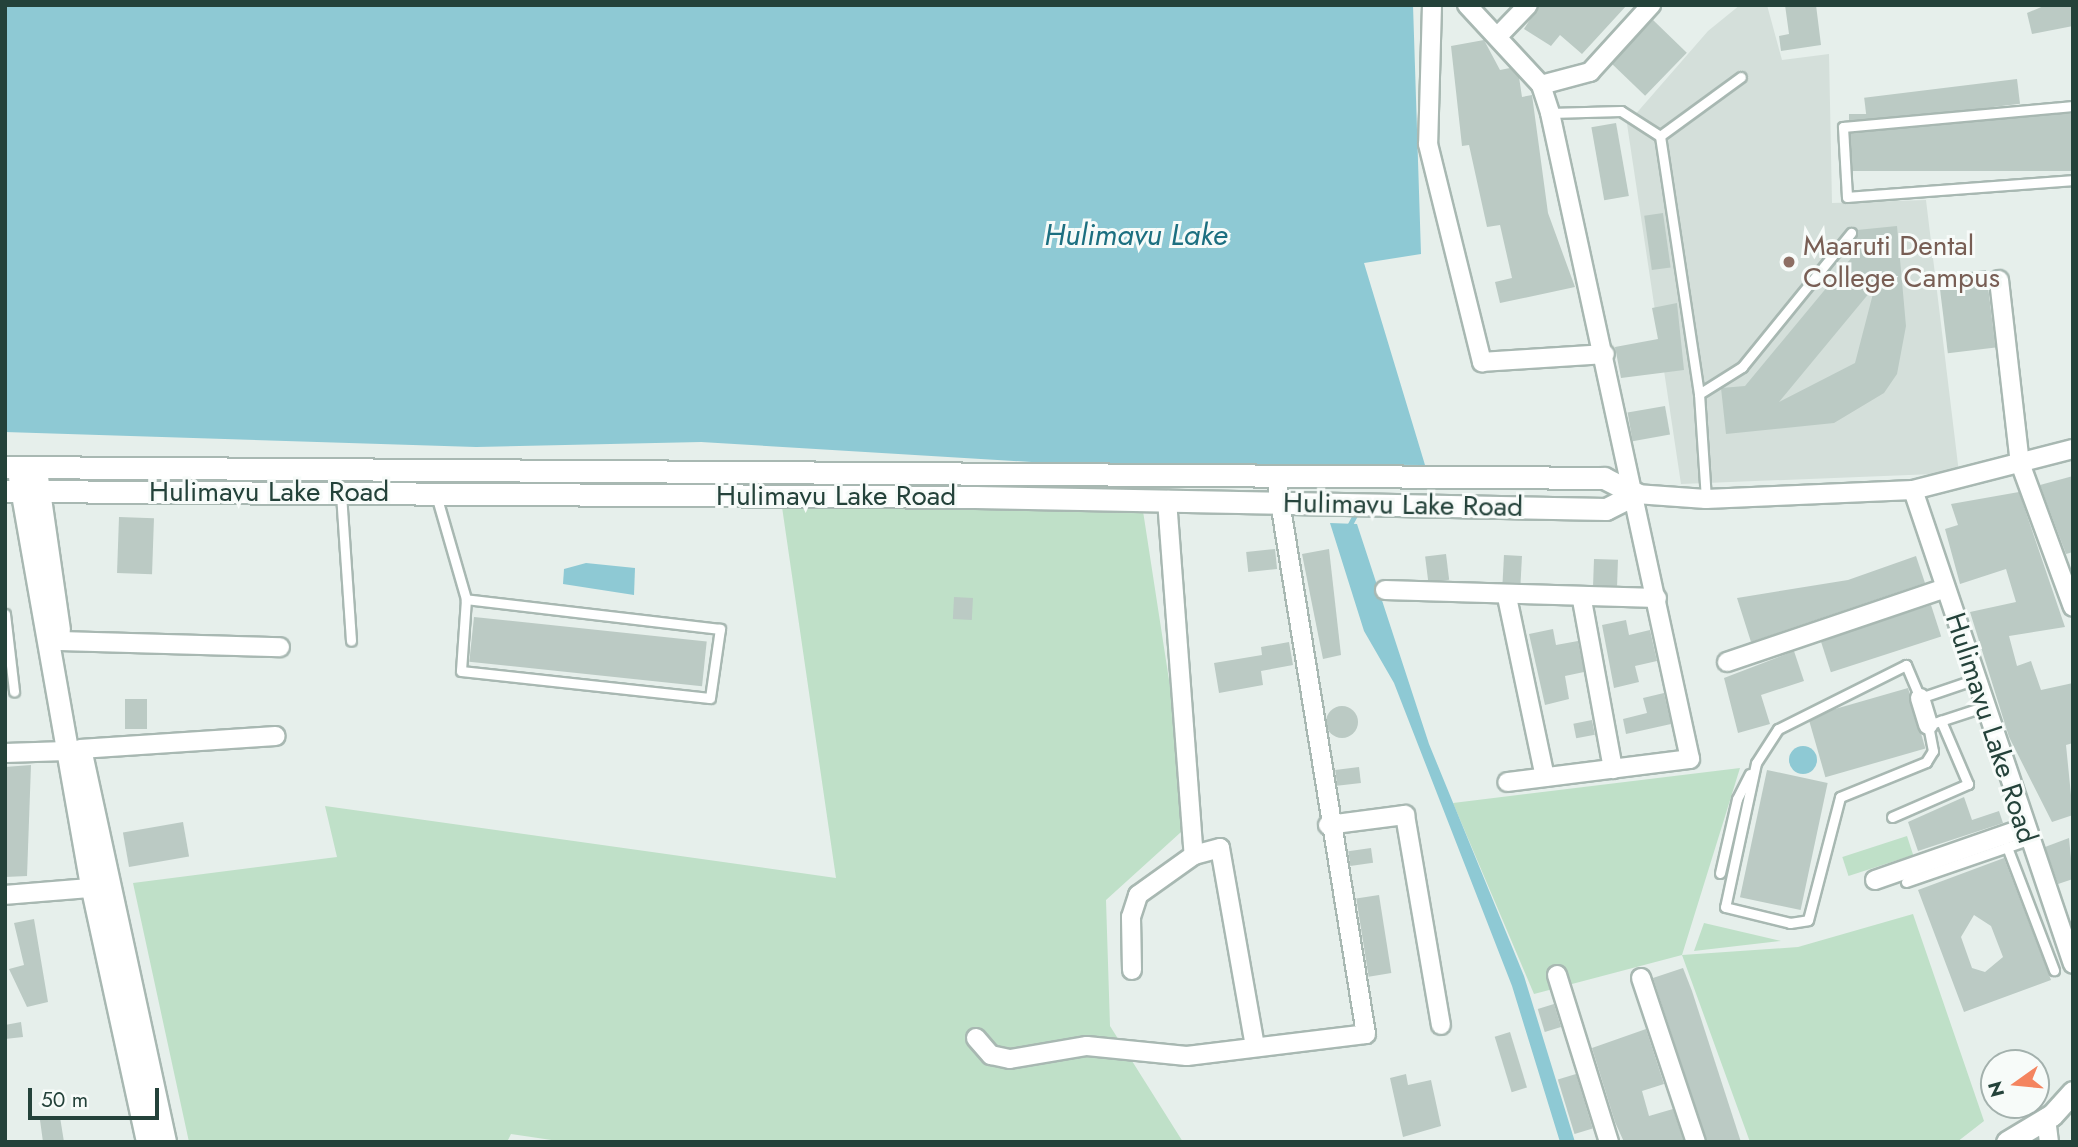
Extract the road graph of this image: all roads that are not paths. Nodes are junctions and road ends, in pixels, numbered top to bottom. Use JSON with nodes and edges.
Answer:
{"nodes":[{"id":1,"x":1432,"y":5,"type":"edge"},
{"id":2,"x":1467,"y":5,"type":"edge"},
{"id":3,"x":1528,"y":5,"type":"edge"},
{"id":4,"x":1651,"y":5,"type":"edge"},
{"id":5,"x":1500,"y":34,"type":"junction"},
{"id":6,"x":1741,"y":77,"type":"dead end"},
{"id":7,"x":1541,"y":85,"type":"junction"},
{"id":8,"x":2073,"y":106,"type":"edge"},
{"id":9,"x":1550,"y":113,"type":"junction"},
{"id":10,"x":1660,"y":136,"type":"junction"},
{"id":11,"x":2073,"y":180,"type":"edge"},
{"id":12,"x":1851,"y":233,"type":"dead end"},
{"id":13,"x":1999,"y":280,"type":"dead end"},
{"id":14,"x":1605,"y":354,"type":"junction"},
{"id":15,"x":1699,"y":394,"type":"junction"},
{"id":16,"x":2073,"y":449,"type":"edge"},
{"id":17,"x":2020,"y":463,"type":"junction"},
{"id":18,"x":20,"y":468,"type":"edge"},
{"id":19,"x":1276,"y":477,"type":"junction"},
{"id":20,"x":1913,"y":490,"type":"junction"},
{"id":21,"x":21,"y":491,"type":"edge"},
{"id":22,"x":341,"y":492,"type":"junction"},
{"id":23,"x":435,"y":493,"type":"junction"},
{"id":24,"x":1636,"y":494,"type":"junction"},
{"id":25,"x":1706,"y":499,"type":"junction"},
{"id":26,"x":1167,"y":500,"type":"junction"},
{"id":27,"x":1275,"y":502,"type":"junction"},
{"id":28,"x":1945,"y":588,"type":"junction"},
{"id":29,"x":1385,"y":590,"type":"dead end"},
{"id":30,"x":1507,"y":597,"type":"junction"},
{"id":31,"x":1657,"y":598,"type":"junction"},
{"id":32,"x":466,"y":599,"type":"junction"},
{"id":33,"x":1582,"y":600,"type":"junction"},
{"id":34,"x":2073,"y":607,"type":"edge"},
{"id":35,"x":5,"y":614,"type":"edge"},
{"id":36,"x":60,"y":640,"type":"junction"},
{"id":37,"x":351,"y":641,"type":"dead end"},
{"id":38,"x":280,"y":647,"type":"dead end"},
{"id":39,"x":1727,"y":662,"type":"dead end"},
{"id":40,"x":1973,"y":680,"type":"junction"},
{"id":41,"x":14,"y":691,"type":"dead end"},
{"id":42,"x":1920,"y":698,"type":"junction"},
{"id":43,"x":1983,"y":708,"type":"junction"},
{"id":44,"x":1935,"y":723,"type":"junction"},
{"id":45,"x":276,"y":736,"type":"dead end"},
{"id":46,"x":73,"y":750,"type":"junction"},
{"id":47,"x":5,"y":753,"type":"edge"},
{"id":48,"x":1756,"y":763,"type":"junction"},
{"id":49,"x":1613,"y":769,"type":"junction"},
{"id":50,"x":1545,"y":777,"type":"junction"},
{"id":51,"x":1507,"y":782,"type":"dead end"},
{"id":52,"x":1892,"y":817,"type":"dead end"},
{"id":53,"x":1328,"y":825,"type":"junction"},
{"id":54,"x":2026,"y":834,"type":"junction"},
{"id":55,"x":2007,"y":847,"type":"junction"},
{"id":56,"x":1194,"y":855,"type":"junction"},
{"id":57,"x":1720,"y":873,"type":"dead end"},
{"id":58,"x":1875,"y":880,"type":"dead end"},
{"id":59,"x":1906,"y":882,"type":"dead end"},
{"id":60,"x":101,"y":888,"type":"junction"},
{"id":61,"x":5,"y":895,"type":"edge"},
{"id":62,"x":2073,"y":964,"type":"edge"},
{"id":63,"x":1132,"y":970,"type":"dead end"},
{"id":64,"x":2054,"y":970,"type":"dead end"},
{"id":65,"x":1557,"y":975,"type":"dead end"},
{"id":66,"x":1641,"y":978,"type":"dead end"},
{"id":67,"x":1441,"y":1025,"type":"dead end"},
{"id":68,"x":976,"y":1038,"type":"dead end"},
{"id":69,"x":1255,"y":1048,"type":"junction"},
{"id":70,"x":2073,"y":1092,"type":"edge"},
{"id":71,"x":2050,"y":1114,"type":"edge"},
{"id":72,"x":2044,"y":1119,"type":"edge"},
{"id":73,"x":2046,"y":1119,"type":"edge"},
{"id":74,"x":147,"y":1142,"type":"edge"},
{"id":75,"x":164,"y":1142,"type":"edge"},
{"id":76,"x":1609,"y":1142,"type":"edge"},
{"id":77,"x":1696,"y":1142,"type":"edge"},
{"id":78,"x":2007,"y":1142,"type":"edge"},
{"id":79,"x":2049,"y":1142,"type":"edge"}],
"edges":[{"from":1,"to":14,"type":"street"},
{"from":2,"to":5,"type":"street"},
{"from":3,"to":5,"type":"street"},
{"from":4,"to":7,"type":"street"},
{"from":5,"to":7,"type":"street"},
{"from":6,"to":10,"type":"lane"},
{"from":7,"to":9,"type":"street"},
{"from":8,"to":11,"type":"lane"},
{"from":9,"to":10,"type":"lane"},
{"from":9,"to":14,"type":"street"},
{"from":10,"to":15,"type":"lane"},
{"from":12,"to":15,"type":"lane"},
{"from":13,"to":17,"type":"street"},
{"from":14,"to":24,"type":"street"},
{"from":15,"to":25,"type":"lane"},
{"from":16,"to":17,"type":"street","name":"Hulimavu Lake Road"},
{"from":17,"to":20,"type":"street","name":"Hulimavu Lake Road"},
{"from":17,"to":34,"type":"street"},
{"from":18,"to":19,"type":"main road","name":"Hulimavu Lake Road"},
{"from":18,"to":21,"type":"main road"},
{"from":19,"to":24,"type":"main road","name":"Hulimavu Lake Road"},
{"from":19,"to":27,"type":"street"},
{"from":20,"to":25,"type":"street","name":"Hulimavu Lake Road"},
{"from":20,"to":28,"type":"street","name":"Hulimavu Lake Road"},
{"from":21,"to":22,"type":"main road","name":"Hulimavu Lake Road"},
{"from":21,"to":36,"type":"main road"},
{"from":21,"to":46,"type":"main road"},
{"from":22,"to":23,"type":"main road","name":"Hulimavu Lake Road"},
{"from":22,"to":37,"type":"lane"},
{"from":23,"to":26,"type":"main road","name":"Hulimavu Lake Road"},
{"from":23,"to":32,"type":"lane"},
{"from":24,"to":25,"type":"street","name":"Hulimavu Lake Road"},
{"from":24,"to":27,"type":"main road","name":"Hulimavu Lake Road"},
{"from":24,"to":31,"type":"street"},
{"from":26,"to":27,"type":"main road","name":"Hulimavu Lake Road"},
{"from":26,"to":56,"type":"street"},
{"from":27,"to":53,"type":"street"},
{"from":28,"to":39,"type":"street"},
{"from":28,"to":40,"type":"street","name":"Hulimavu Lake Road"},
{"from":29,"to":30,"type":"street"},
{"from":30,"to":33,"type":"street"},
{"from":30,"to":50,"type":"street"},
{"from":31,"to":33,"type":"street"},
{"from":31,"to":49,"type":"street"},
{"from":32,"to":32,"type":"lane"},
{"from":33,"to":49,"type":"street"},
{"from":35,"to":41,"type":"lane"},
{"from":36,"to":38,"type":"street"},
{"from":36,"to":46,"type":"main road"},
{"from":40,"to":42,"type":"lane"},
{"from":40,"to":43,"type":"street","name":"Hulimavu Lake Road"},
{"from":42,"to":44,"type":"street"},
{"from":42,"to":48,"type":"lane"},
{"from":43,"to":44,"type":"lane"},
{"from":43,"to":54,"type":"street","name":"Hulimavu Lake Road"},
{"from":44,"to":48,"type":"lane"},
{"from":44,"to":52,"type":"lane"},
{"from":45,"to":46,"type":"street"},
{"from":46,"to":47,"type":"street"},
{"from":46,"to":60,"type":"main road"},
{"from":48,"to":57,"type":"lane"},
{"from":49,"to":50,"type":"street"},
{"from":50,"to":51,"type":"street"},
{"from":53,"to":67,"type":"street"},
{"from":53,"to":69,"type":"street"},
{"from":54,"to":55,"type":"lane"},
{"from":54,"to":58,"type":"street"},
{"from":54,"to":62,"type":"street","name":"Hulimavu Lake Road"},
{"from":55,"to":59,"type":"lane"},
{"from":55,"to":64,"type":"lane"},
{"from":56,"to":63,"type":"street"},
{"from":56,"to":69,"type":"street"},
{"from":60,"to":61,"type":"street"},
{"from":60,"to":74,"type":"main road"},
{"from":60,"to":75,"type":"main road"},
{"from":65,"to":76,"type":"street"},
{"from":66,"to":77,"type":"street"},
{"from":68,"to":69,"type":"street"},
{"from":70,"to":71,"type":"main road"},
{"from":72,"to":78,"type":"main road"},
{"from":73,"to":79,"type":"street"}]}
